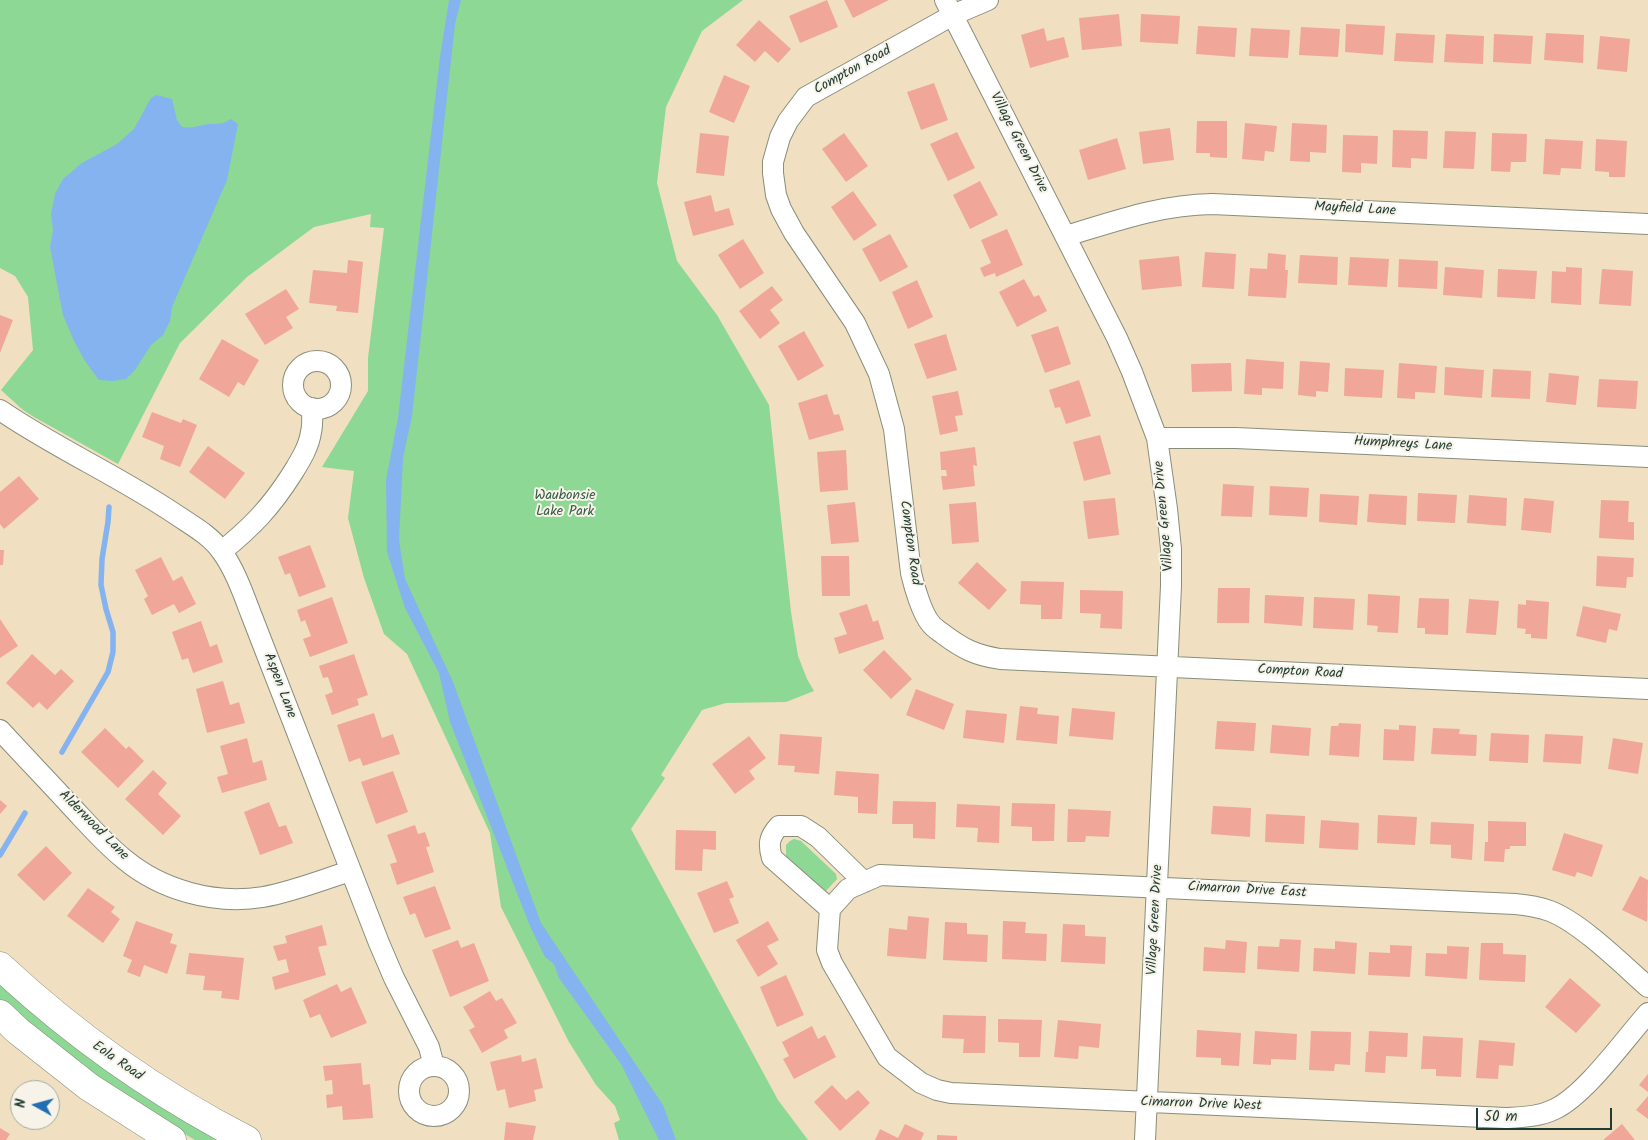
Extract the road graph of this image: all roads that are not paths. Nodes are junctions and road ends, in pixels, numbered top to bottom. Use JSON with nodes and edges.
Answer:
{"nodes":[{"id":1,"x":988,"y":0,"type":"edge"},
{"id":2,"x":949,"y":8,"type":"edge"},
{"id":3,"x":1648,"y":224,"type":"edge"},
{"id":4,"x":1066,"y":236,"type":"junction"},
{"id":5,"x":312,"y":408,"type":"dead end"},
{"id":6,"x":0,"y":410,"type":"edge"},
{"id":7,"x":1157,"y":438,"type":"junction"},
{"id":8,"x":1648,"y":456,"type":"edge"},
{"id":9,"x":222,"y":551,"type":"junction"},
{"id":10,"x":1168,"y":667,"type":"junction"},
{"id":11,"x":1648,"y":689,"type":"edge"},
{"id":12,"x":0,"y":730,"type":"edge"},
{"id":13,"x":350,"y":871,"type":"junction"},
{"id":14,"x":864,"y":882,"type":"junction"},
{"id":15,"x":1157,"y":887,"type":"junction"},
{"id":16,"x":830,"y":909,"type":"junction"},
{"id":17,"x":0,"y":966,"type":"edge"},
{"id":18,"x":1648,"y":987,"type":"edge"},
{"id":19,"x":1648,"y":1013,"type":"edge"},
{"id":20,"x":0,"y":1014,"type":"edge"},
{"id":21,"x":434,"y":1066,"type":"dead end"},
{"id":22,"x":1147,"y":1103,"type":"junction"},
{"id":23,"x":172,"y":1140,"type":"edge"},
{"id":24,"x":247,"y":1140,"type":"edge"},
{"id":25,"x":1145,"y":1140,"type":"edge"}],
"edges":[{"from":1,"to":2,"type":"street","name":"Compton Road"},
{"from":2,"to":4,"type":"street","name":"Village Green Drive"},
{"from":2,"to":10,"type":"street","name":"Compton Road"},
{"from":3,"to":4,"type":"street","name":"Mayfield Lane"},
{"from":4,"to":7,"type":"street","name":"Village Green Drive"},
{"from":5,"to":9,"type":"street"},
{"from":6,"to":9,"type":"street","name":"Aspen Lane"},
{"from":7,"to":8,"type":"street","name":"Humphreys Lane"},
{"from":7,"to":10,"type":"street","name":"Village Green Drive"},
{"from":9,"to":13,"type":"street","name":"Aspen Lane"},
{"from":10,"to":11,"type":"street","name":"Compton Road"},
{"from":10,"to":15,"type":"street","name":"Village Green Drive"},
{"from":12,"to":13,"type":"street","name":"Alderwood Lane"},
{"from":13,"to":21,"type":"street","name":"Aspen Lane"},
{"from":14,"to":15,"type":"street","name":"Cimarron Drive East"},
{"from":14,"to":16,"type":"street","name":"Cimarron Drive East"},
{"from":14,"to":16,"type":"street"},
{"from":15,"to":18,"type":"street","name":"Cimarron Drive East"},
{"from":15,"to":22,"type":"street","name":"Village Green Drive"},
{"from":16,"to":22,"type":"street","name":"Cimarron Drive West"},
{"from":17,"to":24,"type":"main road","name":"Eola Road"},
{"from":19,"to":22,"type":"street","name":"Cimarron Drive West"},
{"from":20,"to":23,"type":"main road"},
{"from":22,"to":25,"type":"street","name":"Village Green Drive"}]}
